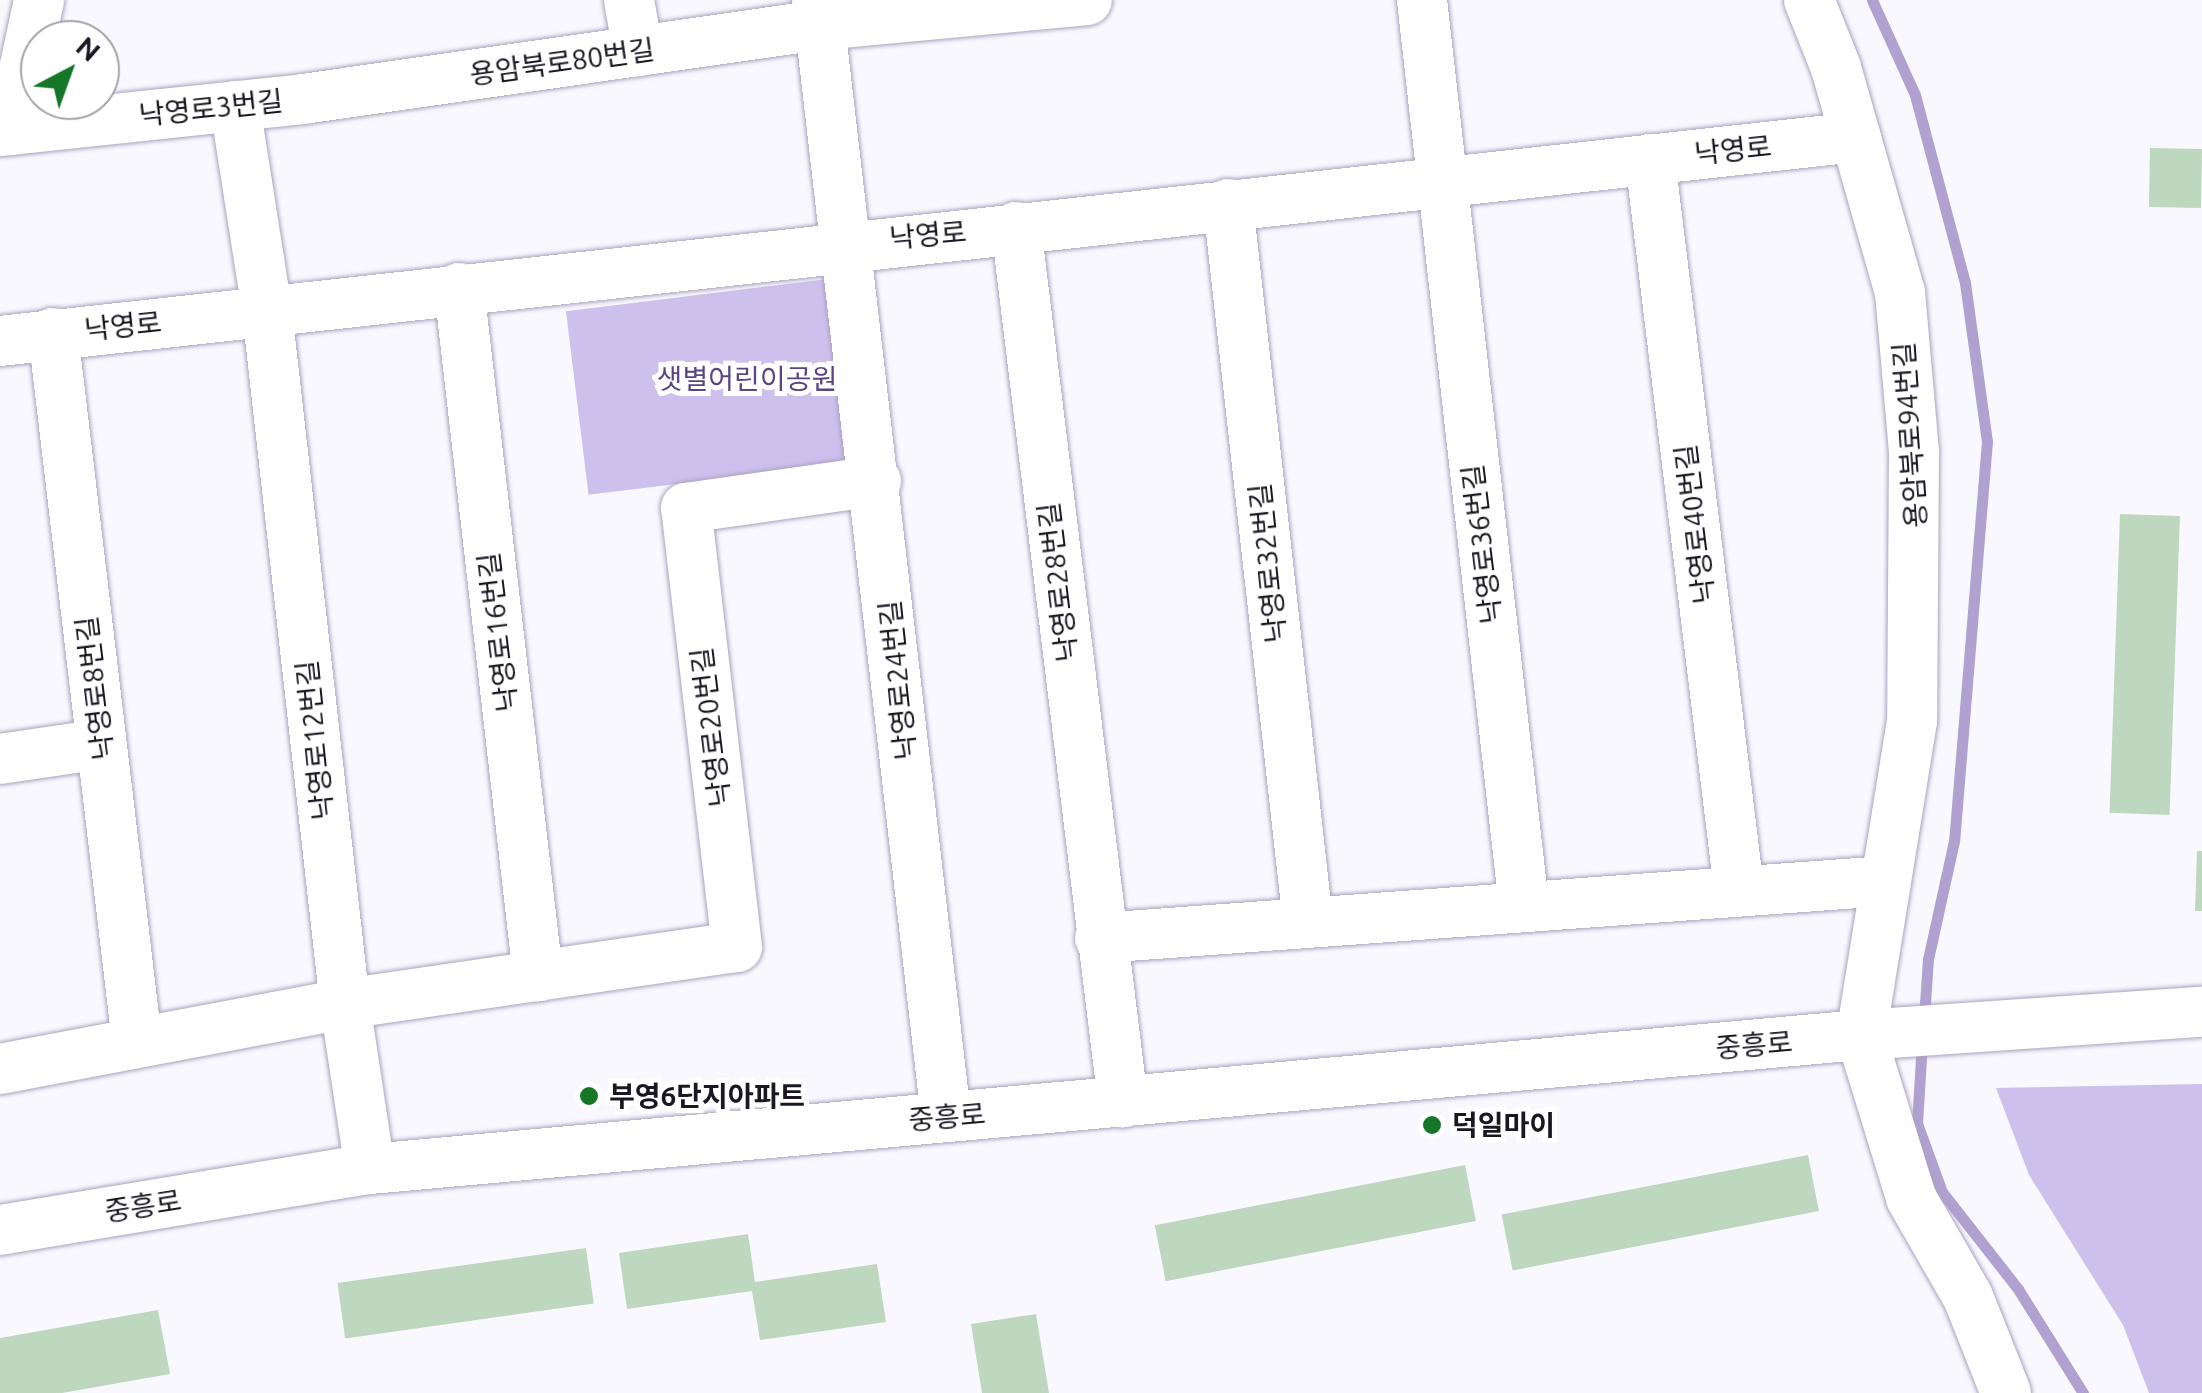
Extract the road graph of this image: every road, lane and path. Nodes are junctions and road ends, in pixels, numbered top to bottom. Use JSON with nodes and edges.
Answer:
{"nodes":[{"id":1,"x":39,"y":0,"type":"edge"},
{"id":2,"x":629,"y":0,"type":"edge"},
{"id":3,"x":1087,"y":0,"type":"edge"},
{"id":4,"x":1422,"y":0,"type":"edge"},
{"id":5,"x":1809,"y":0,"type":"edge"},
{"id":6,"x":989,"y":4,"type":"edge"},
{"id":7,"x":819,"y":13,"type":"edge"},
{"id":8,"x":638,"y":51,"type":"junction"},
{"id":9,"x":303,"y":99,"type":"joint"},
{"id":10,"x":235,"y":106,"type":"junction"},
{"id":11,"x":5,"y":130,"type":"edge"},
{"id":12,"x":1856,"y":137,"type":"junction"},
{"id":13,"x":1650,"y":159,"type":"junction"},
{"id":14,"x":1440,"y":182,"type":"junction"},
{"id":15,"x":1228,"y":204,"type":"junction"},
{"id":16,"x":1016,"y":227,"type":"junction"},
{"id":17,"x":850,"y":243,"type":"junction"},
{"id":18,"x":458,"y":288,"type":"junction"},
{"id":19,"x":267,"y":310,"type":"junction"},
{"id":20,"x":53,"y":334,"type":"junction"},
{"id":21,"x":0,"y":341,"type":"edge"},
{"id":22,"x":876,"y":482,"type":"junction"},
{"id":23,"x":101,"y":744,"type":"junction"},
{"id":24,"x":0,"y":759,"type":"edge"},
{"id":25,"x":1886,"y":881,"type":"junction"},
{"id":26,"x":1739,"y":890,"type":"junction"},
{"id":27,"x":1508,"y":907,"type":"junction"},
{"id":28,"x":1308,"y":923,"type":"junction"},
{"id":29,"x":1100,"y":938,"type":"junction"},
{"id":30,"x":538,"y":976,"type":"junction"},
{"id":31,"x":345,"y":1004,"type":"junction"},
{"id":32,"x":2202,"y":1012,"type":"edge"},
{"id":33,"x":1879,"y":1034,"type":"junction"},
{"id":34,"x":137,"y":1042,"type":"junction"},
{"id":35,"x":0,"y":1069,"type":"edge"},
{"id":36,"x":1122,"y":1102,"type":"junction"},
{"id":37,"x":946,"y":1117,"type":"junction"},
{"id":38,"x":370,"y":1169,"type":"junction"},
{"id":39,"x":0,"y":1230,"type":"edge"},
{"id":40,"x":2006,"y":1393,"type":"edge"}],
"edges":[{"from":1,"to":11,"type":"street"},
{"from":2,"to":8,"type":"street"},
{"from":3,"to":6,"type":"street","name":"용암북로80번길"},
{"from":4,"to":14,"type":"street","name":"낙영로36번길"},
{"from":5,"to":12,"type":"street","name":"용암북로94번길"},
{"from":6,"to":7,"type":"street","name":"용암북로80번길"},
{"from":7,"to":8,"type":"street","name":"용암북로80번길"},
{"from":7,"to":17,"type":"street"},
{"from":8,"to":9,"type":"street","name":"용암북로80번길"},
{"from":9,"to":10,"type":"street","name":"낙영로3번길"},
{"from":10,"to":11,"type":"street","name":"낙영로3번길"},
{"from":10,"to":19,"type":"street","name":"낙영로12번길"},
{"from":12,"to":13,"type":"street","name":"낙영로"},
{"from":12,"to":25,"type":"street","name":"용암북로94번길"},
{"from":13,"to":14,"type":"street","name":"낙영로"},
{"from":13,"to":26,"type":"street","name":"낙영로40번길"},
{"from":14,"to":15,"type":"street","name":"낙영로"},
{"from":14,"to":27,"type":"street","name":"낙영로36번길"},
{"from":15,"to":16,"type":"street","name":"낙영로"},
{"from":15,"to":28,"type":"street","name":"낙영로32번길"},
{"from":16,"to":17,"type":"street","name":"낙영로"},
{"from":16,"to":29,"type":"street","name":"낙영로28번길"},
{"from":17,"to":18,"type":"street","name":"낙영로"},
{"from":17,"to":22,"type":"street","name":"낙영로24번길"},
{"from":18,"to":19,"type":"street","name":"낙영로"},
{"from":18,"to":30,"type":"street","name":"낙영로16번길"},
{"from":19,"to":20,"type":"street","name":"낙영로"},
{"from":19,"to":31,"type":"street","name":"낙영로12번길"},
{"from":20,"to":21,"type":"street","name":"낙영로"},
{"from":20,"to":23,"type":"street","name":"낙영로8번길"},
{"from":22,"to":30,"type":"street","name":"낙영로20번길"},
{"from":22,"to":37,"type":"street","name":"낙영로24번길"},
{"from":23,"to":24,"type":"street"},
{"from":23,"to":34,"type":"street","name":"낙영로8번길"},
{"from":25,"to":26,"type":"street"},
{"from":25,"to":33,"type":"street","name":"용암북로94번길"},
{"from":26,"to":27,"type":"street"},
{"from":27,"to":28,"type":"street"},
{"from":28,"to":29,"type":"street"},
{"from":29,"to":36,"type":"street","name":"낙영로28번길"},
{"from":30,"to":31,"type":"street"},
{"from":31,"to":34,"type":"street"},
{"from":31,"to":38,"type":"street","name":"낙영로12번길"},
{"from":32,"to":33,"type":"street","name":"중흥로"},
{"from":33,"to":36,"type":"street","name":"중흥로"},
{"from":33,"to":40,"type":"street"},
{"from":34,"to":35,"type":"street"},
{"from":36,"to":37,"type":"street","name":"중흥로"},
{"from":37,"to":38,"type":"street","name":"중흥로"},
{"from":38,"to":39,"type":"street","name":"중흥로"}]}
